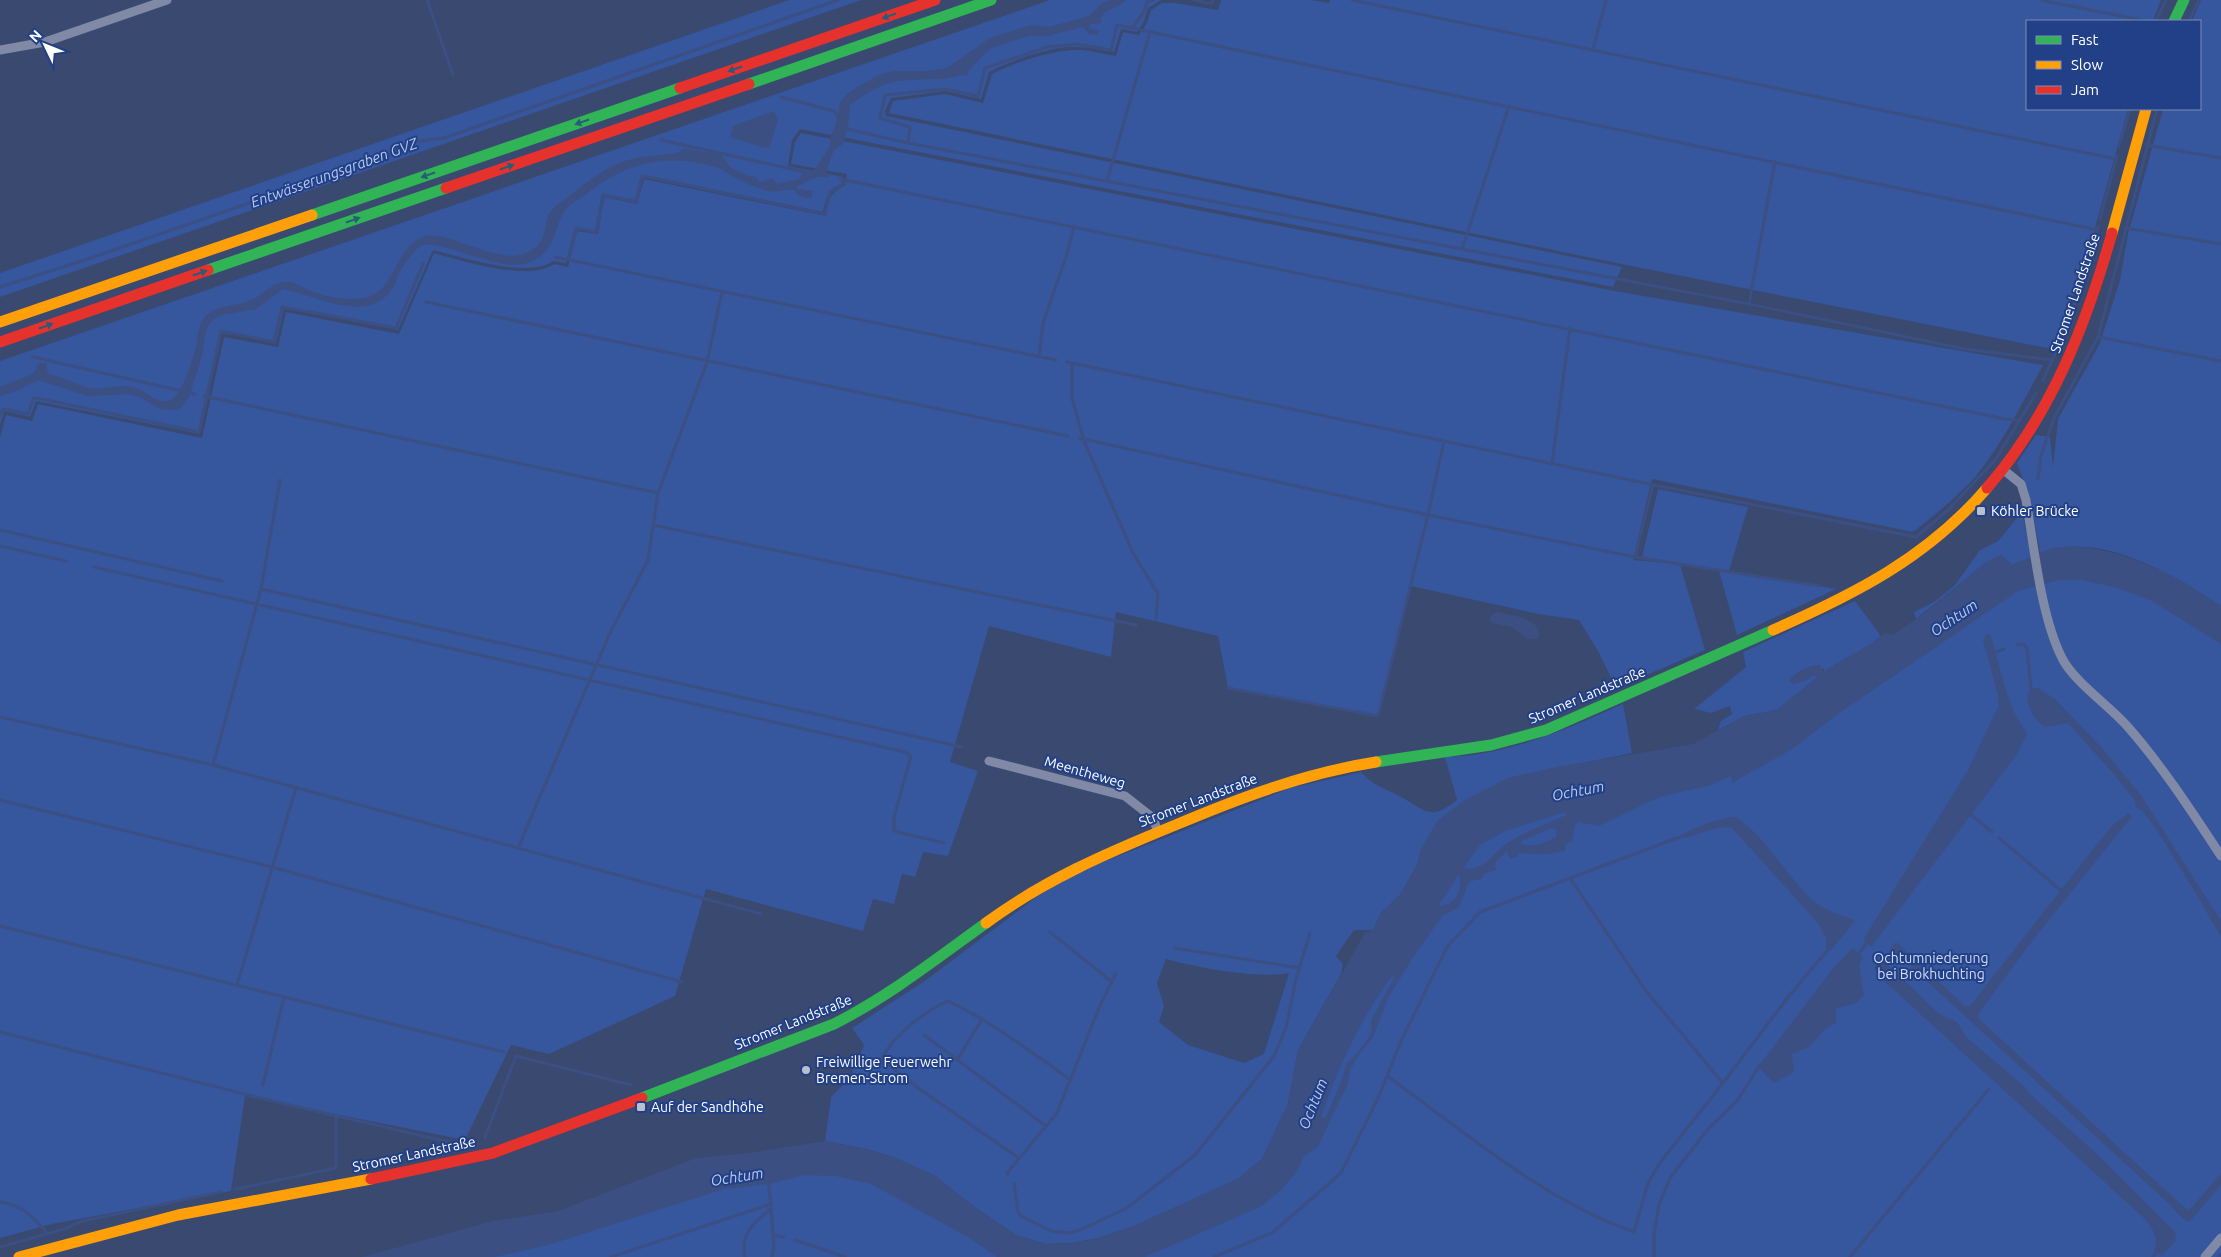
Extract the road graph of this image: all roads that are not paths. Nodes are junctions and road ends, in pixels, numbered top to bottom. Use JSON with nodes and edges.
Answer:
{"nodes":[{"id":1,"x":167,"y":0,"type":"edge"},
{"id":2,"x":935,"y":0,"type":"edge"},
{"id":3,"x":991,"y":0,"type":"edge"},
{"id":4,"x":2184,"y":0,"type":"edge"},
{"id":5,"x":2174,"y":20,"type":"edge"},
{"id":6,"x":0,"y":50,"type":"edge"},
{"id":7,"x":2146,"y":110,"type":"edge"},
{"id":8,"x":0,"y":322,"type":"edge"},
{"id":9,"x":0,"y":342,"type":"edge"},
{"id":10,"x":2005,"y":471,"type":"junction"},
{"id":11,"x":989,"y":761,"type":"dead end"},
{"id":12,"x":1158,"y":832,"type":"junction"},
{"id":13,"x":2221,"y":856,"type":"edge"},
{"id":14,"x":2221,"y":1238,"type":"edge"},
{"id":15,"x":19,"y":1257,"type":"edge"},
{"id":16,"x":2205,"y":1257,"type":"edge"}],
"edges":[{"from":1,"to":6,"type":"street"},
{"from":2,"to":8,"type":"main road","one_way":true},
{"from":9,"to":3,"type":"main road","one_way":true},
{"from":4,"to":5,"type":"main road"},
{"from":7,"to":10,"type":"main road","name":"Stromer Landstraße"},
{"from":10,"to":12,"type":"main road","name":"Stromer Landstraße"},
{"from":10,"to":13,"type":"street"},
{"from":11,"to":12,"type":"street","name":"Meentheweg"},
{"from":12,"to":15,"type":"main road","name":"Stromer Landstraße"},
{"from":14,"to":16,"type":"street"}]}
